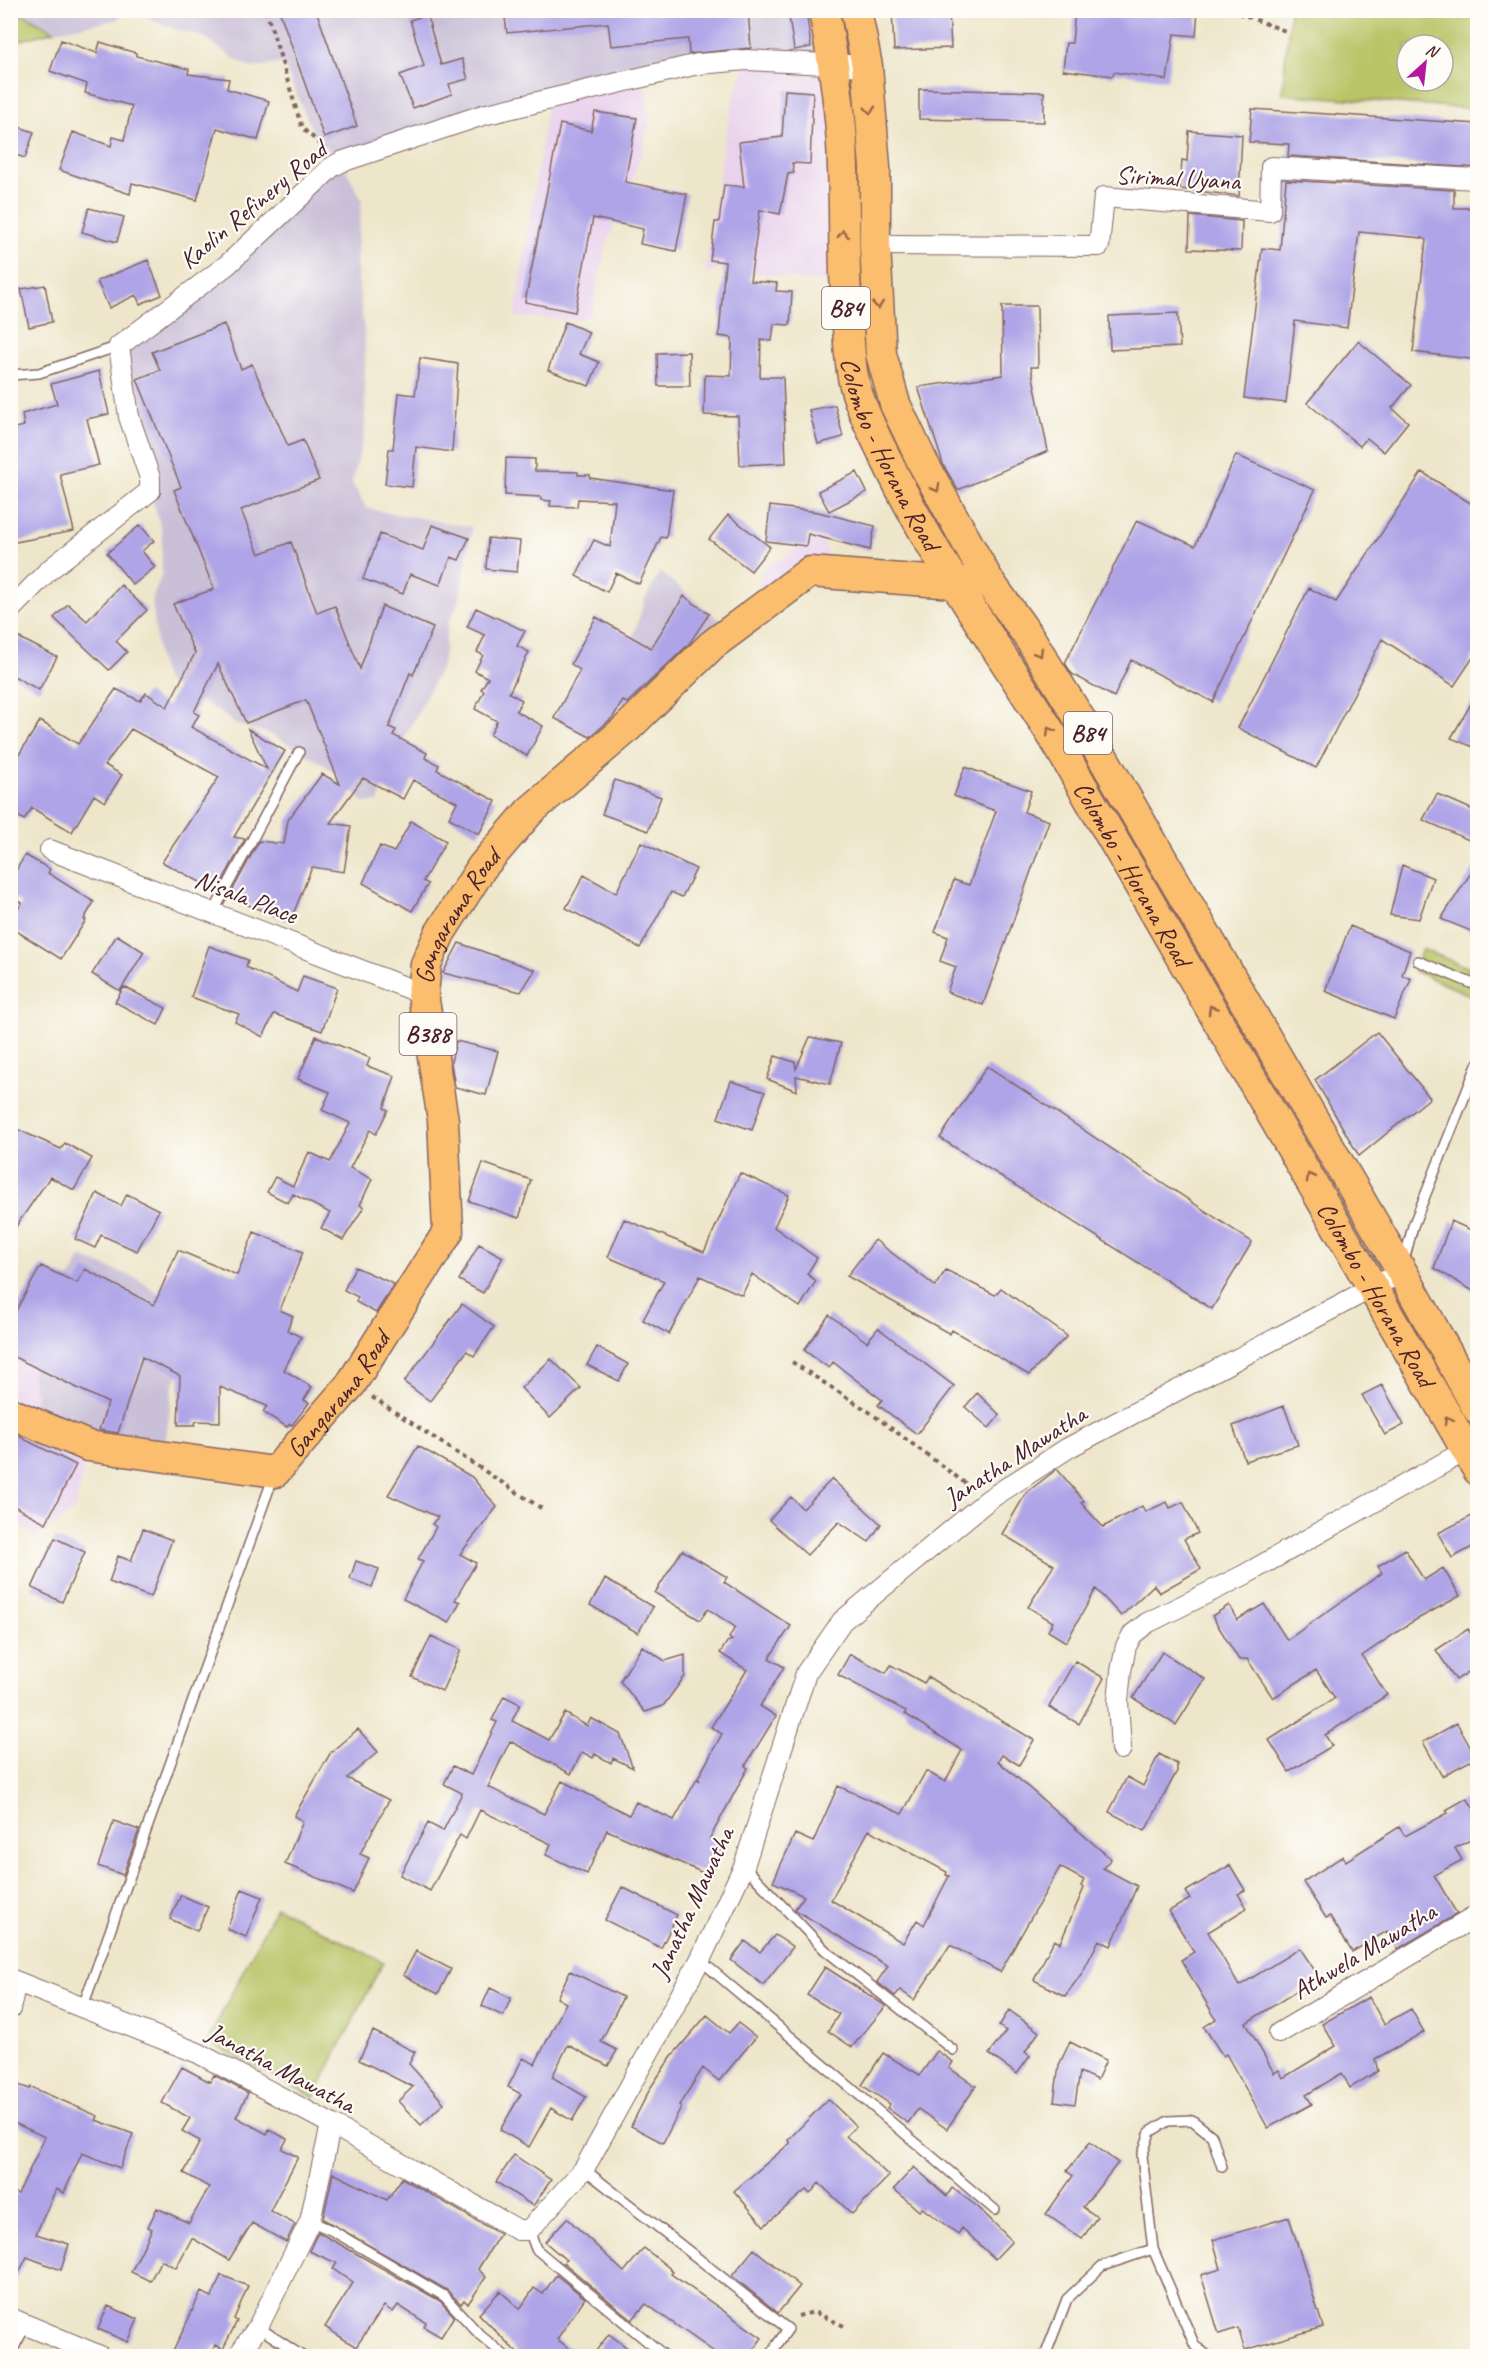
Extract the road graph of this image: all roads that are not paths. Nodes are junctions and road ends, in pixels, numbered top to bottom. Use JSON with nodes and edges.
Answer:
{"nodes":[{"id":1,"x":824,"y":10,"type":"edge"},
{"id":2,"x":856,"y":10,"type":"edge"},
{"id":3,"x":834,"y":64,"type":"junction"},
{"id":4,"x":867,"y":66,"type":"junction"},
{"id":5,"x":1475,"y":180,"type":"dead end"},
{"id":6,"x":874,"y":245,"type":"junction"},
{"id":7,"x":119,"y":346,"type":"junction"},
{"id":8,"x":10,"y":375,"type":"edge"},
{"id":9,"x":988,"y":580,"type":"junction"},
{"id":10,"x":954,"y":583,"type":"junction"},
{"id":11,"x":10,"y":610,"type":"edge"},
{"id":12,"x":299,"y":752,"type":"dead end"},
{"id":13,"x":1153,"y":844,"type":"junction"},
{"id":14,"x":50,"y":850,"type":"dead end"},
{"id":15,"x":1125,"y":860,"type":"junction"},
{"id":16,"x":213,"y":914,"type":"junction"},
{"id":17,"x":1418,"y":961,"type":"dead end"},
{"id":18,"x":1478,"y":986,"type":"edge"},
{"id":19,"x":423,"y":994,"type":"junction"},
{"id":20,"x":1478,"y":1063,"type":"edge"},
{"id":21,"x":1402,"y":1272,"type":"junction"},
{"id":22,"x":1374,"y":1288,"type":"junction"},
{"id":23,"x":1478,"y":1409,"type":"edge"},
{"id":24,"x":10,"y":1413,"type":"edge"},
{"id":25,"x":1471,"y":1460,"type":"edge"},
{"id":26,"x":275,"y":1472,"type":"junction"},
{"id":27,"x":1121,"y":1749,"type":"dead end"},
{"id":28,"x":744,"y":1866,"type":"junction"},
{"id":29,"x":1478,"y":1915,"type":"edge"},
{"id":30,"x":700,"y":1960,"type":"junction"},
{"id":31,"x":13,"y":1980,"type":"edge"},
{"id":32,"x":10,"y":2009,"type":"edge"},
{"id":33,"x":82,"y":2009,"type":"junction"},
{"id":34,"x":1279,"y":2033,"type":"dead end"},
{"id":35,"x":953,"y":2050,"type":"dead end"},
{"id":36,"x":331,"y":2124,"type":"junction"},
{"id":37,"x":1221,"y":2168,"type":"dead end"},
{"id":38,"x":584,"y":2169,"type":"junction"},
{"id":39,"x":995,"y":2210,"type":"dead end"},
{"id":40,"x":310,"y":2221,"type":"junction"},
{"id":41,"x":529,"y":2230,"type":"junction"},
{"id":42,"x":1153,"y":2249,"type":"junction"},
{"id":43,"x":18,"y":2322,"type":"edge"},
{"id":44,"x":258,"y":2327,"type":"junction"},
{"id":45,"x":10,"y":2355,"type":"edge"},
{"id":46,"x":100,"y":2356,"type":"edge"},
{"id":47,"x":238,"y":2356,"type":"edge"},
{"id":48,"x":302,"y":2356,"type":"edge"},
{"id":49,"x":505,"y":2356,"type":"edge"},
{"id":50,"x":665,"y":2356,"type":"edge"},
{"id":51,"x":769,"y":2356,"type":"edge"},
{"id":52,"x":1045,"y":2356,"type":"edge"},
{"id":53,"x":1208,"y":2356,"type":"edge"}],
"edges":[{"from":1,"to":3,"type":"main road","name":"Colombo - Horana Road","number":"B84"},
{"from":2,"to":4,"type":"main road","name":"Colombo - Horana Road","number":"B84"},
{"from":3,"to":4,"type":"street","name":"Kaolin Refinery Road"},
{"from":3,"to":7,"type":"street","name":"Kaolin Refinery Road"},
{"from":10,"to":3,"type":"main road","name":"Colombo - Horana Road","number":"B84","one_way":true},
{"from":4,"to":6,"type":"main road","name":"Colombo - Horana Road","number":"B84","one_way":true},
{"from":5,"to":6,"type":"street","name":"Sirimal Uyana"},
{"from":6,"to":9,"type":"main road","name":"Colombo - Horana Road","number":"B84","one_way":true},
{"from":7,"to":8,"type":"lane"},
{"from":7,"to":11,"type":"street"},
{"from":9,"to":10,"type":"main road","name":"Gangarama Road"},
{"from":9,"to":13,"type":"main road","name":"Colombo - Horana Road","number":"B84","one_way":true},
{"from":15,"to":10,"type":"main road","name":"Colombo - Horana Road","number":"B84","one_way":true},
{"from":10,"to":19,"type":"main road","name":"Gangarama Road","number":"B388"},
{"from":12,"to":16,"type":"lane"},
{"from":13,"to":15,"type":"main road"},
{"from":13,"to":21,"type":"main road","name":"Colombo - Horana Road","number":"B84"},
{"from":14,"to":16,"type":"street","name":"Nisala Place"},
{"from":22,"to":15,"type":"main road","name":"Colombo - Horana Road","number":"B84","one_way":true},
{"from":16,"to":19,"type":"street","name":"Nisala Place"},
{"from":17,"to":18,"type":"lane"},
{"from":19,"to":26,"type":"main road","name":"Gangarama Road","number":"B388"},
{"from":20,"to":21,"type":"lane"},
{"from":21,"to":22,"type":"street","name":"Janatha Mawatha"},
{"from":21,"to":23,"type":"main road","name":"Colombo - Horana Road","number":"B84"},
{"from":25,"to":22,"type":"main road","name":"Colombo - Horana Road","number":"B84","one_way":true},
{"from":22,"to":28,"type":"street","name":"Janatha Mawatha"},
{"from":24,"to":26,"type":"main road","name":"Gangarama Road"},
{"from":25,"to":27,"type":"street"},
{"from":26,"to":33,"type":"lane"},
{"from":28,"to":30,"type":"street","name":"Janatha Mawatha"},
{"from":28,"to":35,"type":"lane"},
{"from":29,"to":34,"type":"street","name":"Athwela Mawatha"},
{"from":30,"to":38,"type":"street","name":"Janatha Mawatha"},
{"from":30,"to":39,"type":"lane"},
{"from":31,"to":32,"type":"street"},
{"from":31,"to":33,"type":"street","name":"Janatha Mawatha"},
{"from":33,"to":36,"type":"street","name":"Janatha Mawatha"},
{"from":36,"to":40,"type":"street"},
{"from":36,"to":41,"type":"street","name":"Janatha Mawatha"},
{"from":37,"to":42,"type":"lane"},
{"from":38,"to":41,"type":"street","name":"Janatha Mawatha"},
{"from":38,"to":51,"type":"lane"},
{"from":40,"to":44,"type":"street"},
{"from":40,"to":49,"type":"lane"},
{"from":41,"to":50,"type":"lane"},
{"from":42,"to":52,"type":"lane"},
{"from":42,"to":53,"type":"lane"},
{"from":43,"to":45,"type":"lane"},
{"from":43,"to":46,"type":"street"},
{"from":44,"to":47,"type":"street"},
{"from":44,"to":48,"type":"lane"}]}
